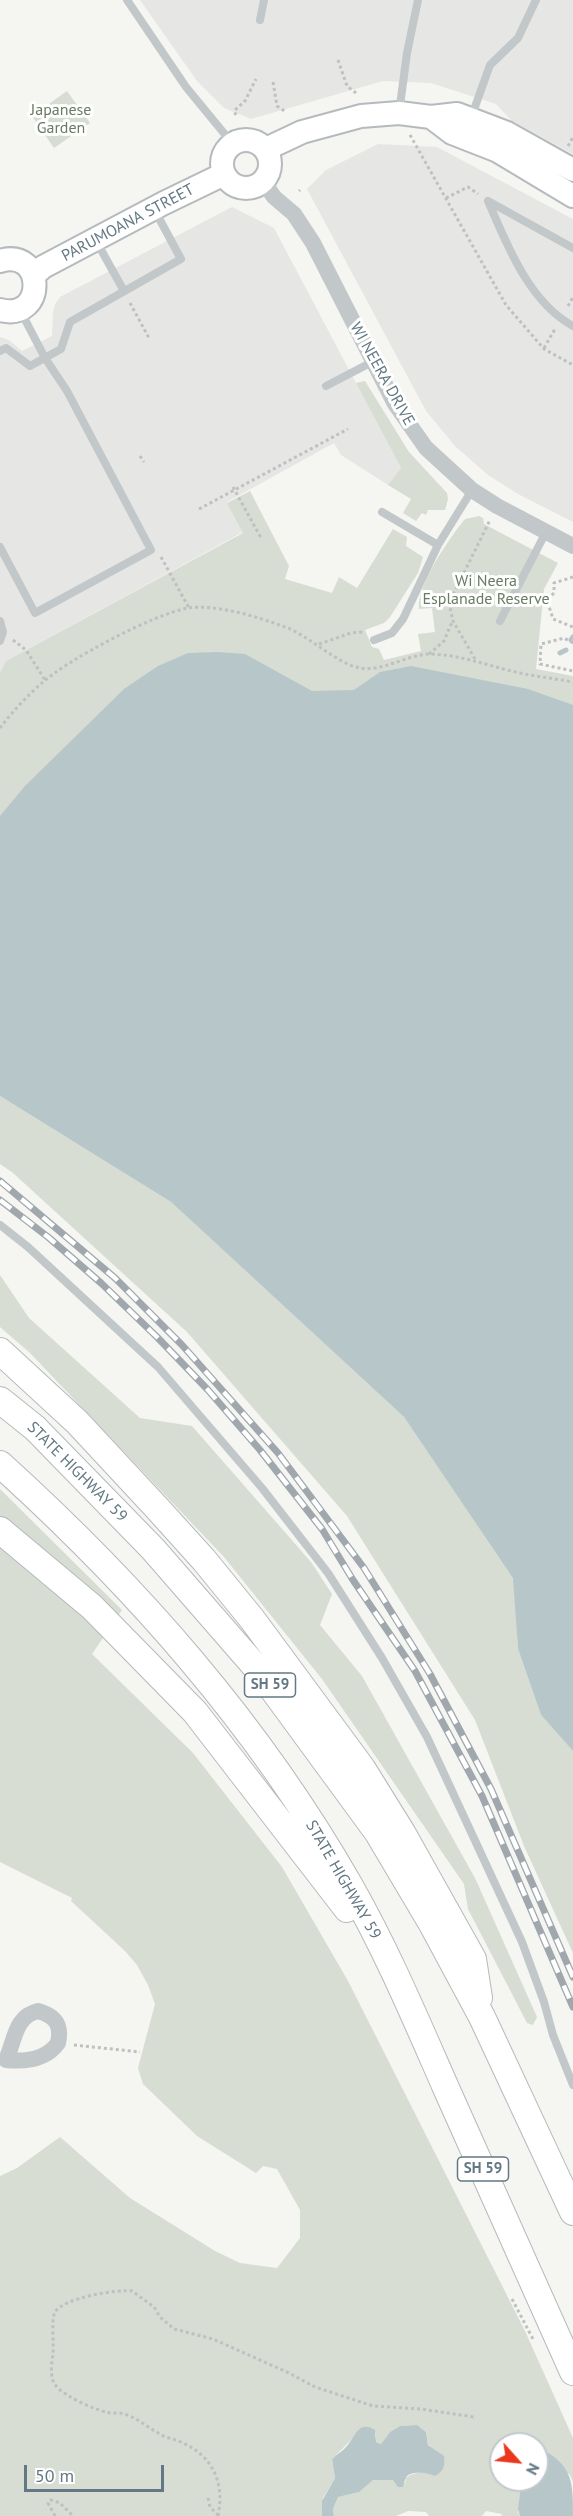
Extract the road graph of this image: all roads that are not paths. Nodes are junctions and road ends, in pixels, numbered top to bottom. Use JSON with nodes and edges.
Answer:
{"nodes":[{"id":1,"x":127,"y":0,"type":"edge"},
{"id":2,"x":264,"y":0,"type":"edge"},
{"id":3,"x":418,"y":0,"type":"edge"},
{"id":4,"x":536,"y":0,"type":"edge"},
{"id":5,"x":260,"y":20,"type":"dead end"},
{"id":6,"x":399,"y":113,"type":"junction"},
{"id":7,"x":431,"y":117,"type":"junction"},
{"id":8,"x":471,"y":118,"type":"junction"},
{"id":9,"x":232,"y":143,"type":"junction"},
{"id":10,"x":266,"y":149,"type":"junction"},
{"id":11,"x":573,"y":170,"type":"edge"},
{"id":12,"x":224,"y":174,"type":"junction"},
{"id":13,"x":263,"y":181,"type":"junction"},
{"id":14,"x":573,"y":196,"type":"edge"},
{"id":15,"x":154,"y":208,"type":"junction"},
{"id":16,"x":95,"y":239,"type":"junction"},
{"id":17,"x":573,"y":248,"type":"edge"},
{"id":18,"x":0,"y":261,"type":"edge"},
{"id":19,"x":34,"y":275,"type":"junction"},
{"id":20,"x":124,"y":291,"type":"junction"},
{"id":21,"x":10,"y":310,"type":"edge"},
{"id":22,"x":573,"y":326,"type":"edge"},
{"id":23,"x":0,"y":351,"type":"edge"},
{"id":24,"x":45,"y":358,"type":"junction"},
{"id":25,"x":374,"y":361,"type":"junction"},
{"id":26,"x":326,"y":386,"type":"dead end"},
{"id":27,"x":472,"y":490,"type":"junction"},
{"id":28,"x":382,"y":512,"type":"dead end"},
{"id":29,"x":546,"y":532,"type":"junction"},
{"id":30,"x":438,"y":545,"type":"junction"},
{"id":31,"x":573,"y":546,"type":"edge"},
{"id":32,"x":0,"y":547,"type":"edge"},
{"id":33,"x":0,"y":621,"type":"edge"},
{"id":34,"x":500,"y":621,"type":"dead end"},
{"id":35,"x":372,"y":635,"type":"road end"},
{"id":36,"x":0,"y":641,"type":"edge"},
{"id":37,"x":0,"y":1225,"type":"edge"},
{"id":38,"x":0,"y":1351,"type":"edge"},
{"id":39,"x":0,"y":1400,"type":"edge"},
{"id":40,"x":0,"y":1464,"type":"edge"},
{"id":41,"x":0,"y":1530,"type":"edge"},
{"id":42,"x":392,"y":1967,"type":"junction"},
{"id":43,"x":482,"y":2016,"type":"junction"},
{"id":44,"x":3,"y":2062,"type":"edge"},
{"id":45,"x":573,"y":2085,"type":"edge"},
{"id":46,"x":573,"y":2212,"type":"edge"},
{"id":47,"x":573,"y":2372,"type":"edge"}],
"edges":[{"from":1,"to":9,"type":"lane"},
{"from":2,"to":5,"type":"lane"},
{"from":3,"to":6,"type":"lane"},
{"from":4,"to":8,"type":"lane"},
{"from":6,"to":7,"type":"main road"},
{"from":6,"to":10,"type":"main road"},
{"from":7,"to":8,"type":"main road"},
{"from":7,"to":14,"type":"main road"},
{"from":8,"to":11,"type":"main road"},
{"from":9,"to":10,"type":"main road"},
{"from":9,"to":12,"type":"main road"},
{"from":10,"to":13,"type":"main road"},
{"from":12,"to":13,"type":"main road"},
{"from":12,"to":15,"type":"main road","name":"PARUMOANA STREET"},
{"from":13,"to":25,"type":"street","name":"WI NEERA DRIVE"},
{"from":15,"to":16,"type":"main road","name":"PARUMOANA STREET"},
{"from":15,"to":20,"type":"lane"},
{"from":16,"to":19,"type":"main road","name":"PARUMOANA STREET"},
{"from":16,"to":20,"type":"lane"},
{"from":17,"to":22,"type":"lane"},
{"from":18,"to":19,"type":"main road"},
{"from":19,"to":21,"type":"main road"},
{"from":20,"to":24,"type":"lane"},
{"from":21,"to":24,"type":"lane"},
{"from":23,"to":24,"type":"lane"},
{"from":24,"to":32,"type":"lane"},
{"from":25,"to":26,"type":"lane"},
{"from":25,"to":27,"type":"street","name":"WI NEERA DRIVE"},
{"from":27,"to":29,"type":"street","name":"WI NEERA DRIVE"},
{"from":27,"to":30,"type":"lane"},
{"from":28,"to":30,"type":"lane"},
{"from":29,"to":31,"type":"street","name":"WI NEERA DRIVE"},
{"from":29,"to":34,"type":"lane"},
{"from":30,"to":35,"type":"lane"},
{"from":33,"to":36,"type":"lane"},
{"from":37,"to":45,"type":"lane"},
{"from":38,"to":43,"type":"main road"},
{"from":39,"to":43,"type":"main road","name":"STATE HIGHWAY 59","number":"SH 59"},
{"from":40,"to":42,"type":"main road","name":"STATE HIGHWAY 59","number":"SH 59"},
{"from":41,"to":42,"type":"main road"},
{"from":42,"to":47,"type":"main road","name":"STATE HIGHWAY 59","number":"SH 59"},
{"from":43,"to":46,"type":"main road","name":"STATE HIGHWAY 59","number":"SH 59"},
{"from":44,"to":44,"type":"street"}]}
